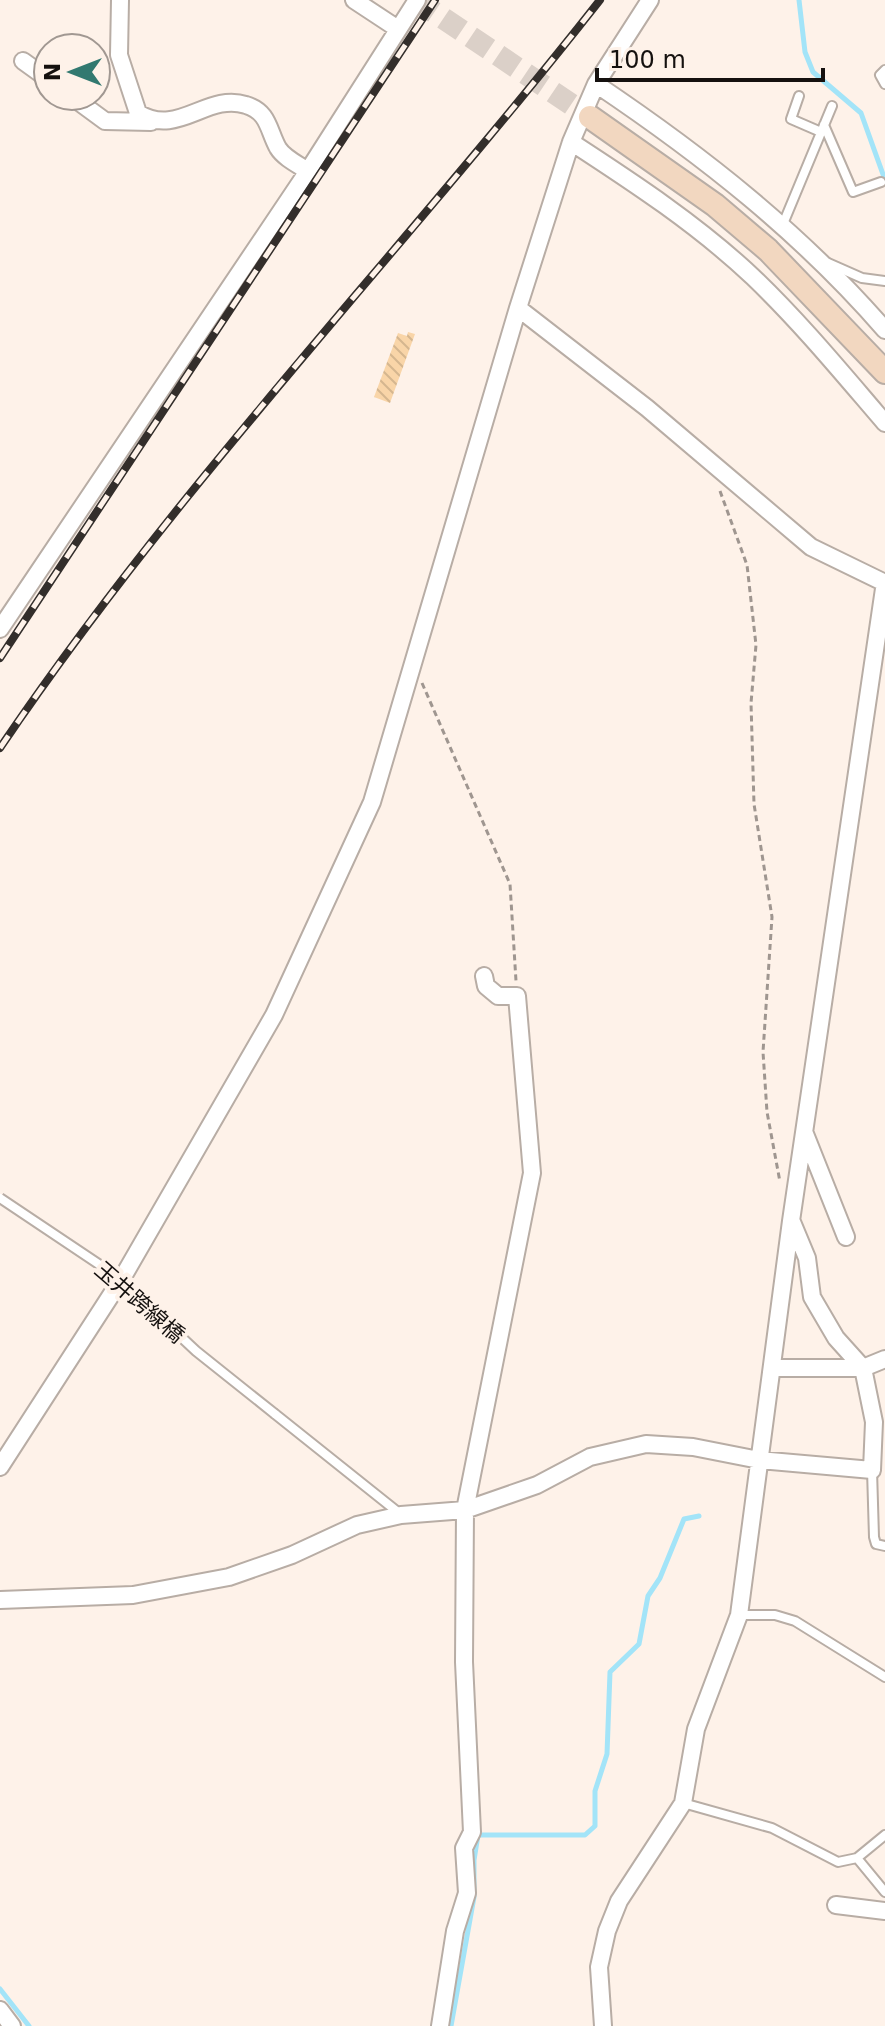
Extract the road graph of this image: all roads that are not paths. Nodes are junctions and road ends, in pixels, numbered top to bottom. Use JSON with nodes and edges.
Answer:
{"nodes":[{"id":1,"x":120,"y":0,"type":"edge"},
{"id":2,"x":354,"y":0,"type":"edge"},
{"id":3,"x":417,"y":0,"type":"edge"},
{"id":4,"x":650,"y":0,"type":"edge"},
{"id":5,"x":398,"y":29,"type":"junction"},
{"id":6,"x":23,"y":61,"type":"dead end"},
{"id":7,"x":32,"y":67,"type":"edge"},
{"id":8,"x":885,"y":70,"type":"edge"},
{"id":9,"x":596,"y":84,"type":"junction"},
{"id":10,"x":885,"y":84,"type":"edge"},
{"id":11,"x":799,"y":96,"type":"dead end"},
{"id":12,"x":832,"y":106,"type":"dead end"},
{"id":13,"x":93,"y":112,"type":"edge"},
{"id":14,"x":590,"y":117,"type":"tunnel mouth"},
{"id":15,"x":152,"y":122,"type":"junction"},
{"id":16,"x":823,"y":128,"type":"junction"},
{"id":17,"x":571,"y":142,"type":"junction"},
{"id":18,"x":308,"y":171,"type":"junction"},
{"id":19,"x":881,"y":182,"type":"dead end"},
{"id":20,"x":783,"y":224,"type":"junction"},
{"id":21,"x":820,"y":259,"type":"junction"},
{"id":22,"x":885,"y":281,"type":"edge"},
{"id":23,"x":518,"y":308,"type":"junction"},
{"id":24,"x":885,"y":330,"type":"edge"},
{"id":25,"x":885,"y":372,"type":"edge"},
{"id":26,"x":885,"y":423,"type":"edge"},
{"id":27,"x":885,"y":582,"type":"edge"},
{"id":28,"x":0,"y":629,"type":"edge"},
{"id":29,"x":484,"y":976,"type":"dead end"},
{"id":30,"x":804,"y":1132,"type":"junction"},
{"id":31,"x":0,"y":1198,"type":"edge"},
{"id":32,"x":791,"y":1221,"type":"junction"},
{"id":33,"x":846,"y":1237,"type":"dead end"},
{"id":34,"x":885,"y":1359,"type":"edge"},
{"id":35,"x":774,"y":1368,"type":"junction"},
{"id":36,"x":863,"y":1368,"type":"junction"},
{"id":37,"x":759,"y":1460,"type":"junction"},
{"id":38,"x":0,"y":1467,"type":"edge"},
{"id":39,"x":872,"y":1470,"type":"junction"},
{"id":40,"x":465,"y":1510,"type":"junction"},
{"id":41,"x":401,"y":1515,"type":"junction"},
{"id":42,"x":885,"y":1546,"type":"edge"},
{"id":43,"x":0,"y":1600,"type":"edge"},
{"id":44,"x":739,"y":1615,"type":"junction"},
{"id":45,"x":885,"y":1677,"type":"edge"},
{"id":46,"x":683,"y":1803,"type":"junction"},
{"id":47,"x":885,"y":1835,"type":"edge"},
{"id":48,"x":857,"y":1858,"type":"junction"},
{"id":49,"x":885,"y":1892,"type":"edge"},
{"id":50,"x":836,"y":1905,"type":"dead end"},
{"id":51,"x":885,"y":1911,"type":"edge"},
{"id":52,"x":0,"y":2010,"type":"edge"},
{"id":53,"x":12,"y":2026,"type":"edge"},
{"id":54,"x":440,"y":2026,"type":"edge"},
{"id":55,"x":603,"y":2026,"type":"edge"}],
"edges":[{"from":1,"to":15,"type":"street"},
{"from":2,"to":5,"type":"street"},
{"from":3,"to":5,"type":"street"},
{"from":4,"to":9,"type":"street"},
{"from":5,"to":18,"type":"street"},
{"from":6,"to":7,"type":"street"},
{"from":8,"to":10,"type":"lane"},
{"from":9,"to":17,"type":"street"},
{"from":9,"to":20,"type":"street"},
{"from":11,"to":16,"type":"lane"},
{"from":12,"to":16,"type":"lane"},
{"from":13,"to":15,"type":"street"},
{"from":14,"to":25,"type":"street"},
{"from":15,"to":18,"type":"street"},
{"from":16,"to":19,"type":"lane"},
{"from":16,"to":20,"type":"lane"},
{"from":17,"to":23,"type":"street"},
{"from":17,"to":26,"type":"street"},
{"from":18,"to":28,"type":"street"},
{"from":20,"to":21,"type":"street"},
{"from":21,"to":22,"type":"lane"},
{"from":21,"to":24,"type":"street"},
{"from":23,"to":27,"type":"street"},
{"from":23,"to":38,"type":"street"},
{"from":27,"to":30,"type":"street"},
{"from":29,"to":40,"type":"street"},
{"from":30,"to":32,"type":"street"},
{"from":30,"to":33,"type":"street"},
{"from":31,"to":41,"type":"lane","name":"玉井跨線橋","bridge":true},
{"from":32,"to":35,"type":"street"},
{"from":32,"to":36,"type":"street"},
{"from":34,"to":36,"type":"street"},
{"from":35,"to":36,"type":"street"},
{"from":35,"to":37,"type":"street"},
{"from":36,"to":39,"type":"street"},
{"from":37,"to":39,"type":"street"},
{"from":37,"to":40,"type":"street"},
{"from":37,"to":44,"type":"street"},
{"from":39,"to":42,"type":"lane"},
{"from":40,"to":41,"type":"street"},
{"from":40,"to":54,"type":"street"},
{"from":41,"to":43,"type":"street"},
{"from":44,"to":45,"type":"lane"},
{"from":44,"to":46,"type":"street"},
{"from":46,"to":48,"type":"lane"},
{"from":46,"to":55,"type":"street"},
{"from":47,"to":48,"type":"lane"},
{"from":48,"to":49,"type":"lane"},
{"from":50,"to":51,"type":"street"},
{"from":52,"to":53,"type":"street"}]}
